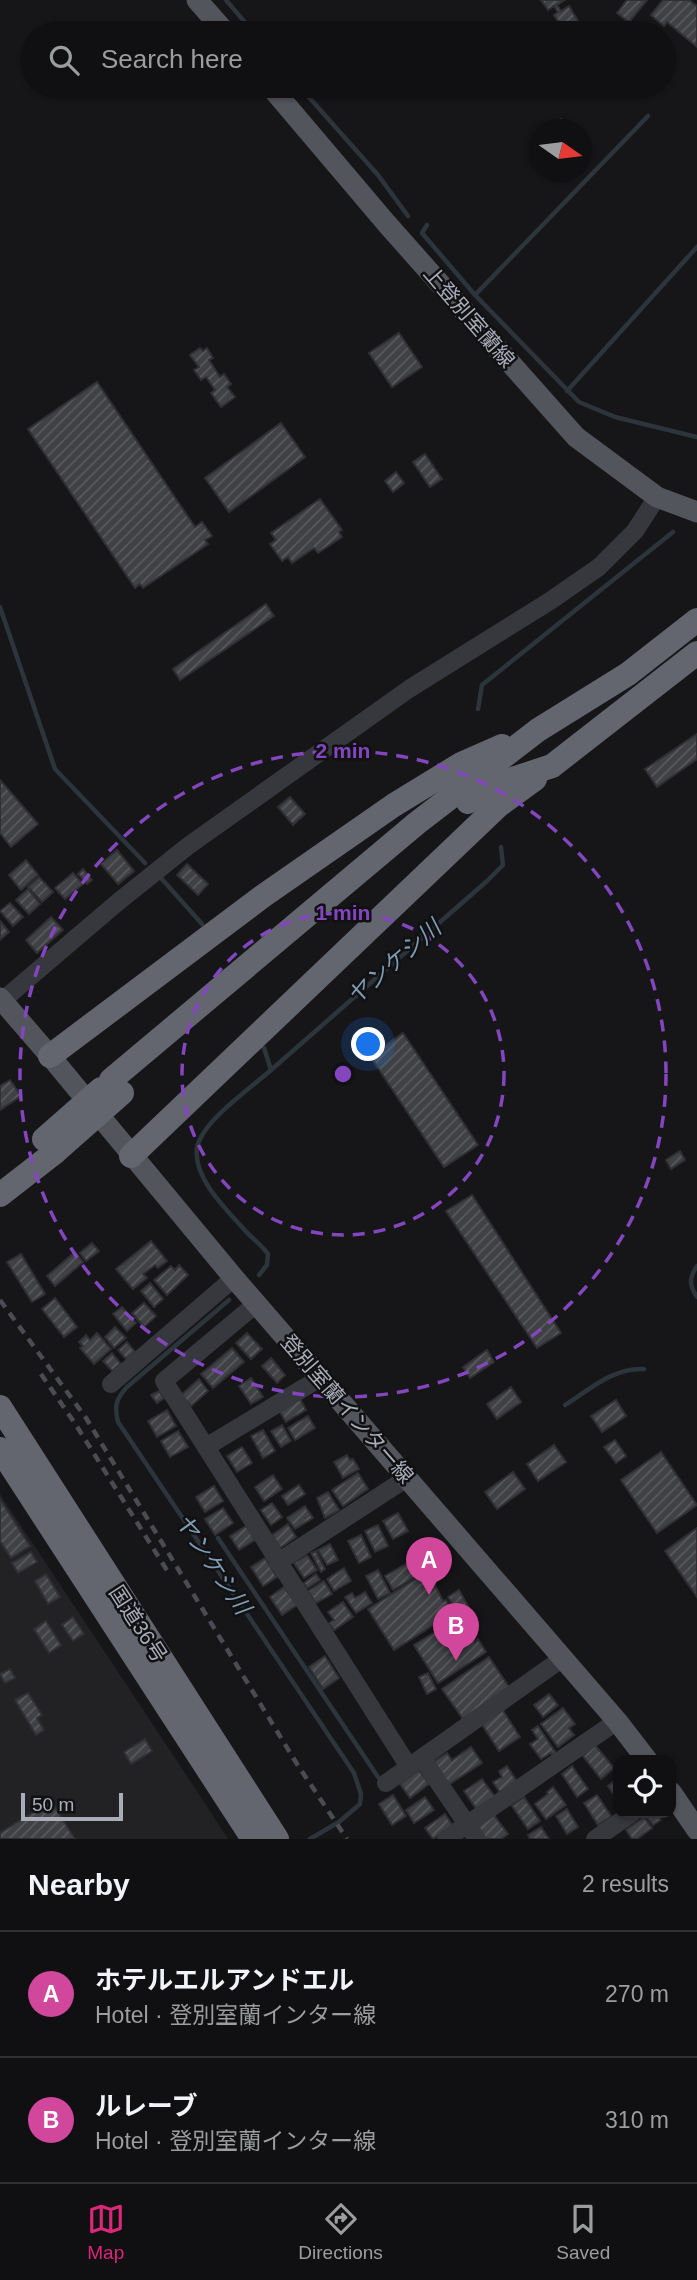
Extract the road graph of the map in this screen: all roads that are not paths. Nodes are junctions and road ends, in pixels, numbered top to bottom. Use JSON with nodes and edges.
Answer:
{"nodes":[{"id":1,"x":197,"y":0,"type":"edge"},
{"id":2,"x":215,"y":21,"type":"edge"},
{"id":3,"x":280,"y":98,"type":"edge"},
{"id":4,"x":657,"y":497,"type":"junction"},
{"id":5,"x":697,"y":512,"type":"edge"},
{"id":6,"x":697,"y":620,"type":"edge"},
{"id":7,"x":697,"y":653,"type":"edge"},
{"id":8,"x":538,"y":730,"type":"junction"},
{"id":9,"x":552,"y":766,"type":"junction"},
{"id":10,"x":1,"y":1000,"type":"edge"},
{"id":11,"x":50,"y":1056,"type":"junction"},
{"id":12,"x":116,"y":1087,"type":"junction"},
{"id":13,"x":49,"y":1146,"type":"junction"},
{"id":14,"x":131,"y":1156,"type":"junction"},
{"id":15,"x":0,"y":1175,"type":"edge"},
{"id":16,"x":0,"y":1195,"type":"edge"},
{"id":17,"x":233,"y":1278,"type":"junction"},
{"id":18,"x":256,"y":1304,"type":"junction"},
{"id":19,"x":320,"y":1378,"type":"junction"},
{"id":20,"x":111,"y":1384,"type":"dead end"},
{"id":21,"x":0,"y":1407,"type":"edge"},
{"id":22,"x":206,"y":1447,"type":"junction"},
{"id":23,"x":0,"y":1449,"type":"edge"},
{"id":24,"x":407,"y":1478,"type":"junction"},
{"id":25,"x":278,"y":1562,"type":"junction"},
{"id":26,"x":563,"y":1658,"type":"junction"},
{"id":27,"x":617,"y":1721,"type":"junction"},
{"id":28,"x":643,"y":1755,"type":"edge"},
{"id":29,"x":415,"y":1762,"type":"junction"},
{"id":30,"x":386,"y":1783,"type":"dead end"},
{"id":31,"x":676,"y":1799,"type":"edge"},
{"id":32,"x":625,"y":1818,"type":"edge"},
{"id":33,"x":697,"y":1830,"type":"edge"},
{"id":34,"x":472,"y":1832,"type":"edge"},
{"id":35,"x":253,"y":1839,"type":"edge"},
{"id":36,"x":277,"y":1839,"type":"edge"},
{"id":37,"x":446,"y":1839,"type":"edge"},
{"id":38,"x":595,"y":1839,"type":"edge"}],
"edges":[{"from":1,"to":2,"type":"main road"},
{"from":3,"to":4,"type":"main road","name":"上登別室蘭線"},
{"from":4,"to":5,"type":"main road","name":"上登別室蘭線"},
{"from":4,"to":10,"type":"street"},
{"from":6,"to":8,"type":"highway"},
{"from":7,"to":9,"type":"highway"},
{"from":8,"to":11,"type":"highway"},
{"from":8,"to":12,"type":"highway"},
{"from":9,"to":12,"type":"highway"},
{"from":9,"to":14,"type":"highway"},
{"from":10,"to":11,"type":"main road"},
{"from":11,"to":14,"type":"main road","name":"登別室蘭インター線"},
{"from":12,"to":13,"type":"highway","bridge":true},
{"from":13,"to":15,"type":"highway"},
{"from":13,"to":16,"type":"highway"},
{"from":14,"to":17,"type":"main road","name":"登別室蘭インター線"},
{"from":17,"to":18,"type":"main road","name":"登別室蘭インター線"},
{"from":17,"to":20,"type":"street"},
{"from":18,"to":19,"type":"main road","name":"登別室蘭インター線"},
{"from":18,"to":22,"type":"street"},
{"from":19,"to":22,"type":"street"},
{"from":19,"to":24,"type":"main road","name":"登別室蘭インター線"},
{"from":21,"to":36,"type":"highway","name":"国道36号"},
{"from":22,"to":25,"type":"street"},
{"from":23,"to":35,"type":"highway","name":"国道36号"},
{"from":24,"to":25,"type":"street"},
{"from":24,"to":26,"type":"main road","name":"登別室蘭インター線"},
{"from":25,"to":29,"type":"street"},
{"from":26,"to":27,"type":"main road","name":"登別室蘭インター線"},
{"from":26,"to":29,"type":"street"},
{"from":27,"to":28,"type":"main road","name":"登別室蘭インター線"},
{"from":27,"to":34,"type":"street"},
{"from":29,"to":30,"type":"street"},
{"from":29,"to":34,"type":"street"},
{"from":31,"to":33,"type":"main road"},
{"from":32,"to":38,"type":"street"},
{"from":34,"to":37,"type":"street"}]}
